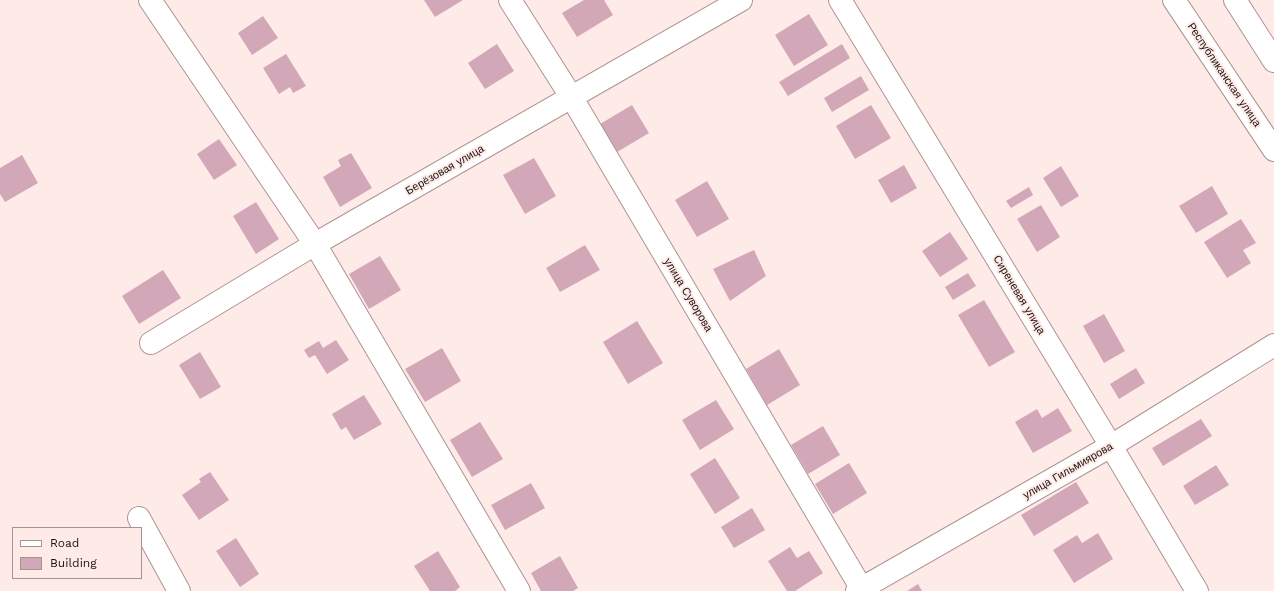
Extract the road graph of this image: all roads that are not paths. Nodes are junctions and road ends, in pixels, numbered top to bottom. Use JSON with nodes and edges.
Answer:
{"nodes":[{"id":1,"x":150,"y":0,"type":"edge"},
{"id":2,"x":510,"y":0,"type":"edge"},
{"id":3,"x":741,"y":0,"type":"edge"},
{"id":4,"x":840,"y":0,"type":"edge"},
{"id":5,"x":1174,"y":0,"type":"edge"},
{"id":6,"x":1235,"y":0,"type":"edge"},
{"id":7,"x":1274,"y":61,"type":"edge"},
{"id":8,"x":572,"y":98,"type":"junction"},
{"id":9,"x":1274,"y":150,"type":"edge"},
{"id":10,"x":315,"y":244,"type":"junction"},
{"id":11,"x":151,"y":343,"type":"dead end"},
{"id":12,"x":1274,"y":345,"type":"edge"},
{"id":13,"x":1111,"y":446,"type":"junction"},
{"id":14,"x":139,"y":518,"type":"dead end"},
{"id":15,"x":861,"y":590,"type":"edge"},
{"id":16,"x":179,"y":591,"type":"edge"},
{"id":17,"x":519,"y":591,"type":"edge"},
{"id":18,"x":1197,"y":591,"type":"edge"}],
"edges":[{"from":1,"to":10,"type":"street"},
{"from":2,"to":8,"type":"street","name":"улица Суворова"},
{"from":3,"to":8,"type":"street","name":"Берёзовая улица"},
{"from":4,"to":13,"type":"street","name":"Сиреневая улица"},
{"from":5,"to":9,"type":"street","name":"Республиканская улица"},
{"from":6,"to":7,"type":"street"},
{"from":8,"to":10,"type":"street","name":"Берёзовая улица"},
{"from":8,"to":15,"type":"street","name":"улица Суворова"},
{"from":10,"to":11,"type":"street","name":"Берёзовая улица"},
{"from":10,"to":17,"type":"street"},
{"from":12,"to":13,"type":"street","name":"улица Гильмиярова"},
{"from":13,"to":15,"type":"street","name":"улица Гильмиярова"},
{"from":13,"to":18,"type":"street","name":"Сиреневая улица"},
{"from":14,"to":16,"type":"street"}]}
